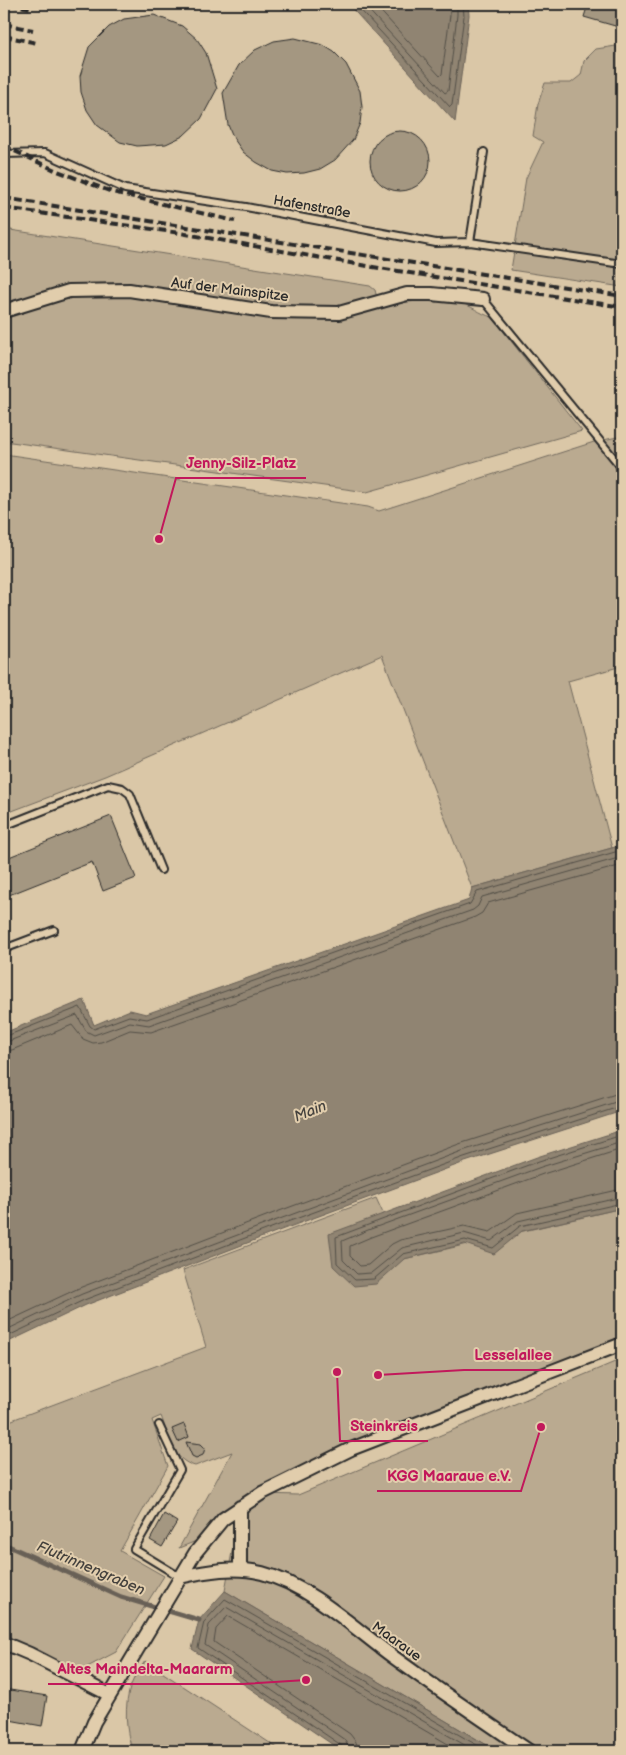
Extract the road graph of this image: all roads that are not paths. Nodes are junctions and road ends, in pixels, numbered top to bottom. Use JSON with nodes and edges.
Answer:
{"nodes":[{"id":1,"x":484,"y":152,"type":"dead end"},
{"id":2,"x":4,"y":154,"type":"edge"},
{"id":3,"x":470,"y":242,"type":"junction"},
{"id":4,"x":622,"y":264,"type":"edge"},
{"id":5,"x":483,"y":299,"type":"joint"},
{"id":6,"x":4,"y":311,"type":"edge"},
{"id":7,"x":622,"y":468,"type":"edge"},
{"id":8,"x":4,"y":826,"type":"edge"},
{"id":9,"x":161,"y":870,"type":"dead end"},
{"id":10,"x":54,"y":930,"type":"dead end"},
{"id":11,"x":4,"y":949,"type":"edge"},
{"id":12,"x":622,"y":1344,"type":"edge"},
{"id":13,"x":159,"y":1425,"type":"dead end"},
{"id":14,"x":240,"y":1507,"type":"junction"},
{"id":15,"x":240,"y":1569,"type":"junction"},
{"id":16,"x":180,"y":1577,"type":"junction"},
{"id":17,"x":4,"y":1643,"type":"edge"},
{"id":18,"x":110,"y":1695,"type":"junction"},
{"id":19,"x":82,"y":1751,"type":"edge"},
{"id":20,"x":529,"y":1751,"type":"edge"}],
"edges":[{"from":1,"to":3,"type":"lane"},
{"from":2,"to":3,"type":"lane","name":"Hafenstraße"},
{"from":3,"to":4,"type":"lane","name":"Hafenstraße"},
{"from":5,"to":6,"type":"street","name":"Auf der Mainspitze"},
{"from":5,"to":7,"type":"lane"},
{"from":8,"to":9,"type":"lane"},
{"from":10,"to":11,"type":"lane"},
{"from":12,"to":14,"type":"street"},
{"from":13,"to":16,"type":"lane"},
{"from":14,"to":15,"type":"street"},
{"from":14,"to":16,"type":"street"},
{"from":15,"to":16,"type":"street","name":"Maaraue"},
{"from":15,"to":20,"type":"street","name":"Maaraue"},
{"from":16,"to":18,"type":"street"},
{"from":17,"to":18,"type":"street"},
{"from":18,"to":19,"type":"street"}]}
